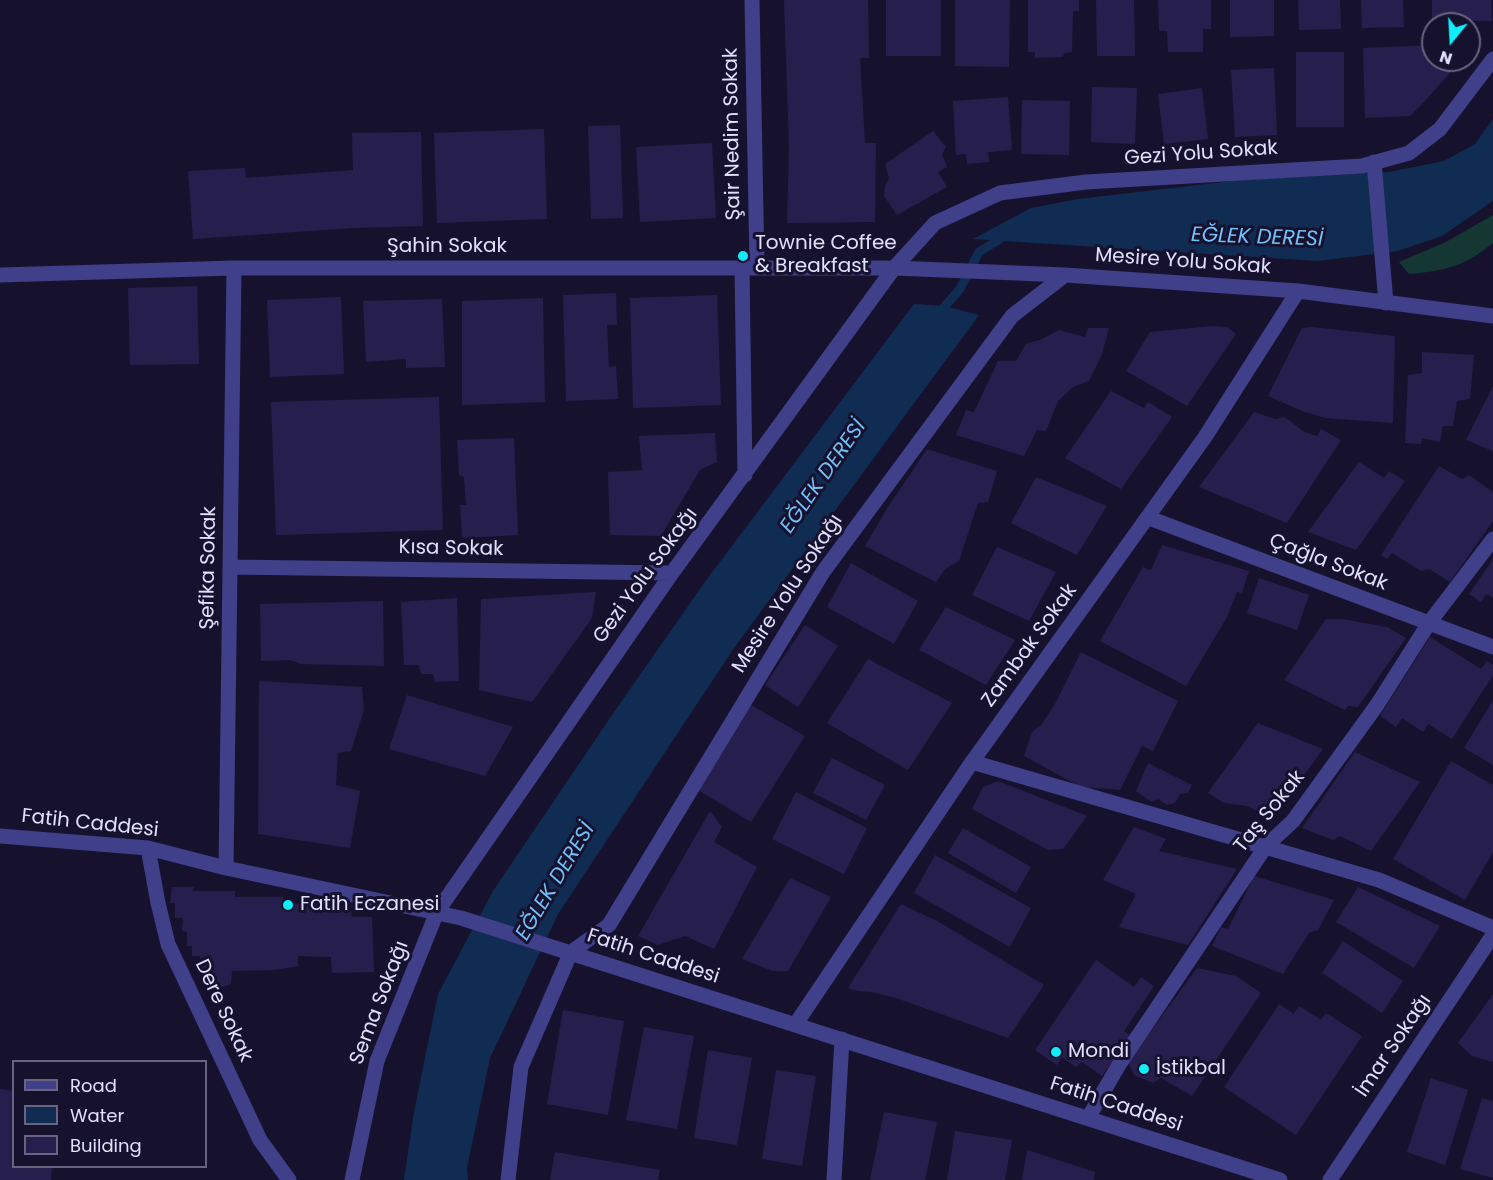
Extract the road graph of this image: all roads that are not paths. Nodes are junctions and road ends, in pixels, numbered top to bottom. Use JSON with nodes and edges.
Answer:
{"nodes":[{"id":1,"x":752,"y":0,"type":"edge"},
{"id":2,"x":1493,"y":59,"type":"edge"},
{"id":3,"x":1374,"y":162,"type":"junction"},
{"id":4,"x":749,"y":267,"type":"junction"},
{"id":5,"x":234,"y":268,"type":"junction"},
{"id":6,"x":894,"y":268,"type":"junction"},
{"id":7,"x":0,"y":274,"type":"edge"},
{"id":8,"x":1065,"y":276,"type":"junction"},
{"id":9,"x":1298,"y":291,"type":"junction"},
{"id":10,"x":1493,"y":301,"type":"edge"},
{"id":11,"x":1386,"y":303,"type":"junction"},
{"id":12,"x":1488,"y":316,"type":"edge"},
{"id":13,"x":745,"y":475,"type":"junction"},
{"id":14,"x":1149,"y":518,"type":"junction"},
{"id":15,"x":1493,"y":539,"type":"edge"},
{"id":16,"x":230,"y":567,"type":"junction"},
{"id":17,"x":672,"y":573,"type":"junction"},
{"id":18,"x":1429,"y":623,"type":"junction"},
{"id":19,"x":1493,"y":647,"type":"edge"},
{"id":20,"x":972,"y":762,"type":"junction"},
{"id":21,"x":0,"y":836,"type":"edge"},
{"id":22,"x":1266,"y":846,"type":"junction"},
{"id":23,"x":148,"y":848,"type":"junction"},
{"id":24,"x":226,"y":868,"type":"junction"},
{"id":25,"x":437,"y":912,"type":"junction"},
{"id":26,"x":1493,"y":928,"type":"edge"},
{"id":27,"x":1493,"y":935,"type":"edge"},
{"id":28,"x":572,"y":952,"type":"junction"},
{"id":29,"x":795,"y":1025,"type":"junction"},
{"id":30,"x":842,"y":1039,"type":"junction"},
{"id":31,"x":1088,"y":1118,"type":"junction"},
{"id":32,"x":1270,"y":1178,"type":"edge"},
{"id":33,"x":289,"y":1180,"type":"edge"},
{"id":34,"x":352,"y":1180,"type":"edge"},
{"id":35,"x":508,"y":1180,"type":"edge"},
{"id":36,"x":834,"y":1180,"type":"edge"},
{"id":37,"x":1330,"y":1180,"type":"edge"}],
"edges":[{"from":1,"to":4,"type":"street","name":"Şair Nedim Sokak"},
{"from":2,"to":3,"type":"street","name":"Gezi Yolu Sokak"},
{"from":3,"to":6,"type":"street","name":"Gezi Yolu Sokak"},
{"from":3,"to":11,"type":"street"},
{"from":4,"to":5,"type":"street","name":"Şahin Sokak"},
{"from":4,"to":6,"type":"street","name":"Şahin Sokak"},
{"from":4,"to":13,"type":"street","name":"Şair Nedim Sokak"},
{"from":5,"to":7,"type":"street","name":"Şahin Sokak"},
{"from":5,"to":16,"type":"street","name":"Şefika Sokak"},
{"from":6,"to":8,"type":"street","name":"Mesire Yolu Sokak"},
{"from":6,"to":13,"type":"street","name":"Gezi Yolu Sokağı"},
{"from":8,"to":9,"type":"street","name":"Mesire Yolu Sokak"},
{"from":8,"to":28,"type":"street","name":"Mesire Yolu Sokağı"},
{"from":9,"to":11,"type":"street","name":"Mesire Yolu Sokak"},
{"from":9,"to":14,"type":"street","name":"Zambak Sokak"},
{"from":10,"to":12,"type":"street"},
{"from":11,"to":12,"type":"street","name":"Mesire Yolu Sokak"},
{"from":13,"to":17,"type":"street","name":"Gezi Yolu Sokağı"},
{"from":14,"to":18,"type":"street","name":"Çağla Sokak"},
{"from":14,"to":20,"type":"street","name":"Zambak Sokak"},
{"from":15,"to":18,"type":"street","name":"Taş Sokak"},
{"from":16,"to":17,"type":"street","name":"Kısa Sokak"},
{"from":16,"to":24,"type":"street","name":"Şefika Sokak"},
{"from":17,"to":25,"type":"street","name":"Gezi Yolu Sokağı"},
{"from":18,"to":19,"type":"street","name":"Çağla Sokak"},
{"from":18,"to":22,"type":"street","name":"Taş Sokak"},
{"from":20,"to":22,"type":"street"},
{"from":20,"to":29,"type":"street","name":"Zambak Sokak"},
{"from":21,"to":23,"type":"street","name":"Fatih Caddesi"},
{"from":22,"to":26,"type":"street"},
{"from":22,"to":31,"type":"street","name":"Taş Sokak"},
{"from":23,"to":24,"type":"street","name":"Fatih Caddesi"},
{"from":23,"to":33,"type":"street","name":"Dere Sokak"},
{"from":24,"to":25,"type":"street","name":"Fatih Caddesi"},
{"from":25,"to":28,"type":"street","name":"Fatih Caddesi"},
{"from":25,"to":34,"type":"street","name":"Sema Sokağı"},
{"from":27,"to":37,"type":"street","name":"İmar Sokağı"},
{"from":28,"to":29,"type":"street","name":"Fatih Caddesi"},
{"from":28,"to":35,"type":"street"},
{"from":29,"to":30,"type":"street","name":"Fatih Caddesi"},
{"from":30,"to":31,"type":"street","name":"Fatih Caddesi"},
{"from":30,"to":36,"type":"street"},
{"from":31,"to":32,"type":"street","name":"Fatih Caddesi"}]}
